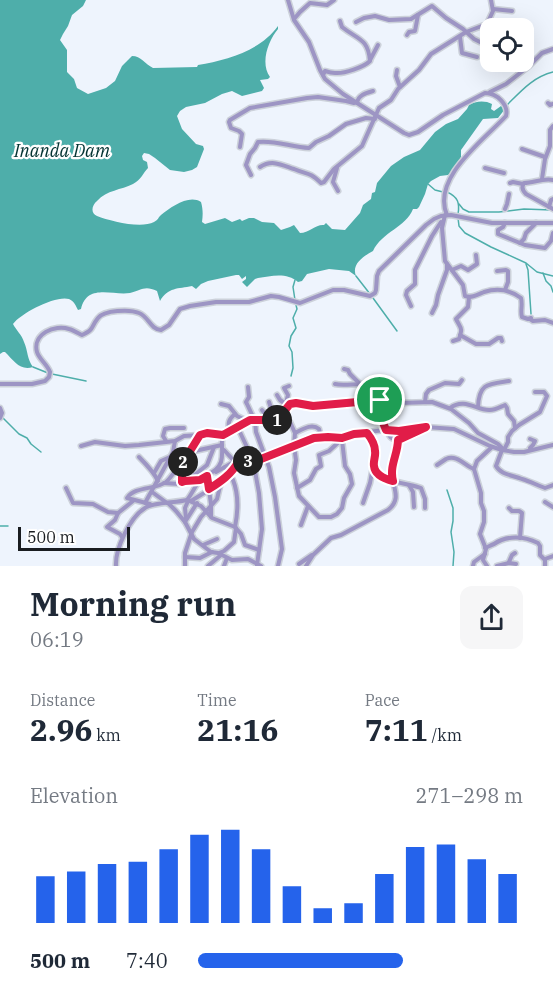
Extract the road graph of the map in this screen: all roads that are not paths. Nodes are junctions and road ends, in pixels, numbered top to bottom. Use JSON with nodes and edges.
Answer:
{"nodes":[{"id":1,"x":288,"y":0,"type":"edge"},
{"id":2,"x":334,"y":0,"type":"edge"},
{"id":3,"x":491,"y":0,"type":"edge"},
{"id":4,"x":493,"y":9,"type":"junction"},
{"id":5,"x":512,"y":11,"type":"dead end"},
{"id":6,"x":418,"y":15,"type":"junction"},
{"id":7,"x":294,"y":20,"type":"junction"},
{"id":8,"x":340,"y":21,"type":"dead end"},
{"id":9,"x":357,"y":22,"type":"dead end"},
{"id":10,"x":466,"y":32,"type":"junction"},
{"id":11,"x":407,"y":35,"type":"dead end"},
{"id":12,"x":460,"y":37,"type":"junction"},
{"id":13,"x":480,"y":42,"type":"edge"},
{"id":14,"x":378,"y":45,"type":"dead end"},
{"id":15,"x":553,"y":49,"type":"edge"},
{"id":16,"x":477,"y":57,"type":"dead end"},
{"id":17,"x":370,"y":60,"type":"junction"},
{"id":18,"x":397,"y":70,"type":"dead end"},
{"id":19,"x":323,"y":76,"type":"junction"},
{"id":20,"x":400,"y":87,"type":"junction"},
{"id":21,"x":373,"y":91,"type":"dead end"},
{"id":22,"x":490,"y":92,"type":"junction"},
{"id":23,"x":357,"y":103,"type":"junction"},
{"id":24,"x":376,"y":117,"type":"junction"},
{"id":25,"x":553,"y":126,"type":"edge"},
{"id":26,"x":240,"y":147,"type":"dead end"},
{"id":27,"x":522,"y":149,"type":"dead end"},
{"id":28,"x":545,"y":157,"type":"junction"},
{"id":29,"x":260,"y":166,"type":"dead end"},
{"id":30,"x":337,"y":167,"type":"junction"},
{"id":31,"x":485,"y":168,"type":"dead end"},
{"id":32,"x":504,"y":173,"type":"dead end"},
{"id":33,"x":251,"y":175,"type":"dead end"},
{"id":34,"x":542,"y":179,"type":"junction"},
{"id":35,"x":553,"y":180,"type":"edge"},
{"id":36,"x":510,"y":183,"type":"dead end"},
{"id":37,"x":523,"y":184,"type":"junction"},
{"id":38,"x":338,"y":191,"type":"dead end"},
{"id":39,"x":509,"y":194,"type":"dead end"},
{"id":40,"x":553,"y":199,"type":"edge"},
{"id":41,"x":551,"y":208,"type":"edge"},
{"id":42,"x":505,"y":209,"type":"dead end"},
{"id":43,"x":444,"y":216,"type":"junction"},
{"id":44,"x":536,"y":222,"type":"junction"},
{"id":45,"x":505,"y":223,"type":"junction"},
{"id":46,"x":553,"y":223,"type":"edge"},
{"id":47,"x":553,"y":233,"type":"edge"},
{"id":48,"x":520,"y":243,"type":"junction"},
{"id":49,"x":476,"y":255,"type":"dead end"},
{"id":50,"x":447,"y":264,"type":"junction"},
{"id":51,"x":452,"y":270,"type":"junction"},
{"id":52,"x":497,"y":271,"type":"dead end"},
{"id":53,"x":505,"y":290,"type":"junction"},
{"id":54,"x":469,"y":297,"type":"junction"},
{"id":55,"x":411,"y":306,"type":"dead end"},
{"id":56,"x":432,"y":313,"type":"dead end"},
{"id":57,"x":553,"y":323,"type":"edge"},
{"id":58,"x":460,"y":334,"type":"junction"},
{"id":59,"x":502,"y":340,"type":"dead end"},
{"id":60,"x":453,"y":341,"type":"dead end"},
{"id":61,"x":344,"y":369,"type":"dead end"},
{"id":62,"x":462,"y":380,"type":"dead end"},
{"id":63,"x":509,"y":381,"type":"dead end"},
{"id":64,"x":0,"y":384,"type":"edge"},
{"id":65,"x":335,"y":384,"type":"dead end"},
{"id":66,"x":360,"y":384,"type":"junction"},
{"id":67,"x":289,"y":386,"type":"dead end"},
{"id":68,"x":248,"y":387,"type":"dead end"},
{"id":69,"x":534,"y":392,"type":"dead end"},
{"id":70,"x":277,"y":395,"type":"dead end"},
{"id":71,"x":380,"y":400,"type":"junction"},
{"id":72,"x":269,"y":402,"type":"dead end"},
{"id":73,"x":425,"y":402,"type":"junction"},
{"id":74,"x":221,"y":404,"type":"dead end"},
{"id":75,"x":288,"y":406,"type":"junction"},
{"id":76,"x":478,"y":407,"type":"junction"},
{"id":77,"x":0,"y":408,"type":"edge"},
{"id":78,"x":450,"y":408,"type":"junction"},
{"id":79,"x":262,"y":411,"type":"dead end"},
{"id":80,"x":235,"y":414,"type":"junction"},
{"id":81,"x":0,"y":418,"type":"edge"},
{"id":82,"x":280,"y":419,"type":"junction"},
{"id":83,"x":248,"y":421,"type":"junction"},
{"id":84,"x":255,"y":421,"type":"junction"},
{"id":85,"x":426,"y":427,"type":"junction"},
{"id":86,"x":184,"y":428,"type":"dead end"},
{"id":87,"x":238,"y":428,"type":"junction"},
{"id":88,"x":515,"y":428,"type":"junction"},
{"id":89,"x":386,"y":430,"type":"junction"},
{"id":90,"x":230,"y":431,"type":"junction"},
{"id":91,"x":295,"y":433,"type":"junction"},
{"id":92,"x":367,"y":433,"type":"junction"},
{"id":93,"x":200,"y":435,"type":"junction"},
{"id":94,"x":223,"y":435,"type":"junction"},
{"id":95,"x":321,"y":437,"type":"junction"},
{"id":96,"x":342,"y":439,"type":"junction"},
{"id":97,"x":530,"y":439,"type":"dead end"},
{"id":98,"x":398,"y":440,"type":"junction"},
{"id":99,"x":175,"y":441,"type":"junction"},
{"id":100,"x":167,"y":442,"type":"junction"},
{"id":101,"x":553,"y":445,"type":"edge"},
{"id":102,"x":81,"y":446,"type":"dead end"},
{"id":103,"x":294,"y":446,"type":"junction"},
{"id":104,"x":214,"y":447,"type":"junction"},
{"id":105,"x":223,"y":447,"type":"junction"},
{"id":106,"x":492,"y":447,"type":"junction"},
{"id":107,"x":503,"y":450,"type":"junction"},
{"id":108,"x":522,"y":452,"type":"junction"},
{"id":109,"x":187,"y":455,"type":"junction"},
{"id":110,"x":170,"y":457,"type":"junction"},
{"id":111,"x":265,"y":457,"type":"junction"},
{"id":112,"x":139,"y":458,"type":"dead end"},
{"id":113,"x":253,"y":460,"type":"junction"},
{"id":114,"x":237,"y":462,"type":"junction"},
{"id":115,"x":182,"y":464,"type":"junction"},
{"id":116,"x":437,"y":465,"type":"dead end"},
{"id":117,"x":225,"y":467,"type":"junction"},
{"id":118,"x":374,"y":467,"type":"junction"},
{"id":119,"x":474,"y":469,"type":"junction"},
{"id":120,"x":153,"y":473,"type":"junction"},
{"id":121,"x":213,"y":473,"type":"junction"},
{"id":122,"x":229,"y":473,"type":"junction"},
{"id":123,"x":207,"y":476,"type":"junction"},
{"id":124,"x":200,"y":480,"type":"junction"},
{"id":125,"x":158,"y":481,"type":"junction"},
{"id":126,"x":185,"y":481,"type":"junction"},
{"id":127,"x":393,"y":481,"type":"junction"},
{"id":128,"x":221,"y":482,"type":"junction"},
{"id":129,"x":164,"y":483,"type":"junction"},
{"id":130,"x":409,"y":484,"type":"junction"},
{"id":131,"x":553,"y":485,"type":"edge"},
{"id":132,"x":155,"y":486,"type":"junction"},
{"id":133,"x":66,"y":488,"type":"dead end"},
{"id":134,"x":297,"y":488,"type":"junction"},
{"id":135,"x":209,"y":489,"type":"junction"},
{"id":136,"x":152,"y":492,"type":"junction"},
{"id":137,"x":201,"y":495,"type":"junction"},
{"id":138,"x":134,"y":500,"type":"junction"},
{"id":139,"x":189,"y":501,"type":"junction"},
{"id":140,"x":413,"y":501,"type":"junction"},
{"id":141,"x":545,"y":502,"type":"dead end"},
{"id":142,"x":146,"y":503,"type":"junction"},
{"id":143,"x":167,"y":503,"type":"junction"},
{"id":144,"x":363,"y":503,"type":"dead end"},
{"id":145,"x":197,"y":504,"type":"junction"},
{"id":146,"x":154,"y":505,"type":"junction"},
{"id":147,"x":308,"y":506,"type":"junction"},
{"id":148,"x":408,"y":506,"type":"dead end"},
{"id":149,"x":211,"y":507,"type":"junction"},
{"id":150,"x":414,"y":507,"type":"dead end"},
{"id":151,"x":553,"y":507,"type":"edge"},
{"id":152,"x":425,"y":508,"type":"dead end"},
{"id":153,"x":508,"y":508,"type":"dead end"},
{"id":154,"x":206,"y":512,"type":"junction"},
{"id":155,"x":118,"y":513,"type":"junction"},
{"id":156,"x":211,"y":517,"type":"junction"},
{"id":157,"x":185,"y":521,"type":"junction"},
{"id":158,"x":301,"y":525,"type":"dead end"},
{"id":159,"x":235,"y":527,"type":"junction"},
{"id":160,"x":121,"y":536,"type":"junction"},
{"id":161,"x":191,"y":536,"type":"junction"},
{"id":162,"x":520,"y":538,"type":"junction"},
{"id":163,"x":218,"y":539,"type":"dead end"},
{"id":164,"x":203,"y":545,"type":"junction"},
{"id":165,"x":485,"y":548,"type":"junction"},
{"id":166,"x":259,"y":550,"type":"junction"},
{"id":167,"x":212,"y":552,"type":"junction"},
{"id":168,"x":485,"y":553,"type":"junction"},
{"id":169,"x":515,"y":553,"type":"dead end"},
{"id":170,"x":220,"y":554,"type":"junction"},
{"id":171,"x":313,"y":555,"type":"junction"},
{"id":172,"x":185,"y":556,"type":"junction"},
{"id":173,"x":553,"y":556,"type":"edge"},
{"id":174,"x":227,"y":558,"type":"junction"},
{"id":175,"x":545,"y":560,"type":"junction"},
{"id":176,"x":509,"y":563,"type":"junction"},
{"id":177,"x":299,"y":564,"type":"dead end"},
{"id":178,"x":516,"y":564,"type":"dead end"},
{"id":179,"x":257,"y":565,"type":"edge"},
{"id":180,"x":116,"y":566,"type":"edge"},
{"id":181,"x":185,"y":566,"type":"edge"},
{"id":182,"x":208,"y":566,"type":"edge"},
{"id":183,"x":224,"y":566,"type":"edge"},
{"id":184,"x":278,"y":566,"type":"edge"},
{"id":185,"x":306,"y":566,"type":"edge"},
{"id":186,"x":473,"y":566,"type":"edge"},
{"id":187,"x":487,"y":566,"type":"edge"},
{"id":188,"x":497,"y":566,"type":"edge"},
{"id":189,"x":545,"y":566,"type":"edge"}],
"edges":[{"from":1,"to":7,"type":"street"},
{"from":2,"to":7,"type":"street"},
{"from":3,"to":4,"type":"street"},
{"from":4,"to":5,"type":"street"},
{"from":4,"to":10,"type":"street"},
{"from":6,"to":9,"type":"street"},
{"from":6,"to":10,"type":"street"},
{"from":6,"to":11,"type":"street"},
{"from":7,"to":19,"type":"street"},
{"from":8,"to":17,"type":"street"},
{"from":10,"to":12,"type":"street"},
{"from":10,"to":13,"type":"street"},
{"from":12,"to":16,"type":"street"},
{"from":12,"to":20,"type":"street"},
{"from":14,"to":17,"type":"street"},
{"from":15,"to":22,"type":"street"},
{"from":17,"to":19,"type":"street"},
{"from":18,"to":20,"type":"street"},
{"from":19,"to":23,"type":"street"},
{"from":20,"to":24,"type":"street"},
{"from":21,"to":23,"type":"street"},
{"from":22,"to":24,"type":"street"},
{"from":22,"to":43,"type":"street"},
{"from":23,"to":24,"type":"street"},
{"from":23,"to":26,"type":"street"},
{"from":24,"to":30,"type":"street"},
{"from":24,"to":33,"type":"street"},
{"from":25,"to":28,"type":"street"},
{"from":27,"to":28,"type":"street"},
{"from":28,"to":34,"type":"street"},
{"from":29,"to":30,"type":"street"},
{"from":30,"to":38,"type":"street"},
{"from":31,"to":32,"type":"street"},
{"from":34,"to":35,"type":"street"},
{"from":34,"to":37,"type":"street"},
{"from":36,"to":37,"type":"street"},
{"from":37,"to":41,"type":"street"},
{"from":39,"to":42,"type":"street"},
{"from":40,"to":41,"type":"street"},
{"from":43,"to":45,"type":"street"},
{"from":43,"to":50,"type":"street"},
{"from":43,"to":55,"type":"street"},
{"from":43,"to":64,"type":"street"},
{"from":44,"to":45,"type":"street"},
{"from":44,"to":46,"type":"street"},
{"from":44,"to":48,"type":"street"},
{"from":45,"to":48,"type":"street"},
{"from":47,"to":48,"type":"street"},
{"from":49,"to":51,"type":"street"},
{"from":50,"to":51,"type":"street"},
{"from":50,"to":56,"type":"street"},
{"from":51,"to":54,"type":"street"},
{"from":52,"to":53,"type":"street"},
{"from":53,"to":54,"type":"street"},
{"from":53,"to":57,"type":"street"},
{"from":54,"to":58,"type":"street"},
{"from":58,"to":59,"type":"street"},
{"from":58,"to":60,"type":"street"},
{"from":61,"to":66,"type":"street"},
{"from":62,"to":73,"type":"street"},
{"from":63,"to":76,"type":"street"},
{"from":65,"to":66,"type":"street"},
{"from":66,"to":71,"type":"street"},
{"from":67,"to":75,"type":"street"},
{"from":68,"to":84,"type":"street"},
{"from":69,"to":88,"type":"street"},
{"from":70,"to":75,"type":"street"},
{"from":71,"to":73,"type":"street"},
{"from":71,"to":75,"type":"street"},
{"from":71,"to":89,"type":"street"},
{"from":72,"to":82,"type":"street"},
{"from":73,"to":78,"type":"street"},
{"from":74,"to":80,"type":"street"},
{"from":75,"to":82,"type":"street"},
{"from":76,"to":78,"type":"street"},
{"from":76,"to":88,"type":"street"},
{"from":77,"to":81,"type":"street"},
{"from":78,"to":107,"type":"street"},
{"from":79,"to":82,"type":"street"},
{"from":80,"to":83,"type":"street"},
{"from":80,"to":90,"type":"street"},
{"from":82,"to":84,"type":"street"},
{"from":82,"to":91,"type":"street"},
{"from":83,"to":84,"type":"street"},
{"from":83,"to":87,"type":"street"},
{"from":84,"to":111,"type":"street"},
{"from":85,"to":89,"type":"street"},
{"from":85,"to":98,"type":"street"},
{"from":85,"to":106,"type":"street"},
{"from":86,"to":100,"type":"street"},
{"from":87,"to":90,"type":"street"},
{"from":87,"to":113,"type":"street"},
{"from":88,"to":107,"type":"street"},
{"from":89,"to":92,"type":"street"},
{"from":89,"to":98,"type":"street"},
{"from":90,"to":94,"type":"street"},
{"from":91,"to":95,"type":"street"},
{"from":91,"to":103,"type":"street"},
{"from":92,"to":96,"type":"street"},
{"from":92,"to":118,"type":"street"},
{"from":93,"to":94,"type":"street"},
{"from":93,"to":99,"type":"street"},
{"from":93,"to":109,"type":"street"},
{"from":94,"to":105,"type":"street"},
{"from":95,"to":96,"type":"street"},
{"from":95,"to":103,"type":"street"},
{"from":96,"to":134,"type":"street"},
{"from":96,"to":147,"type":"street"},
{"from":97,"to":108,"type":"street"},
{"from":98,"to":127,"type":"street"},
{"from":99,"to":100,"type":"street"},
{"from":99,"to":110,"type":"street"},
{"from":100,"to":102,"type":"street"},
{"from":101,"to":108,"type":"street"},
{"from":103,"to":111,"type":"street"},
{"from":103,"to":134,"type":"street"},
{"from":104,"to":105,"type":"street"},
{"from":104,"to":109,"type":"street"},
{"from":104,"to":126,"type":"street"},
{"from":105,"to":114,"type":"street"},
{"from":105,"to":121,"type":"street"},
{"from":106,"to":107,"type":"street"},
{"from":106,"to":119,"type":"street"},
{"from":107,"to":108,"type":"street"},
{"from":107,"to":131,"type":"street"},
{"from":109,"to":115,"type":"street"},
{"from":110,"to":120,"type":"street"},
{"from":110,"to":125,"type":"street"},
{"from":111,"to":113,"type":"street"},
{"from":111,"to":184,"type":"street"},
{"from":112,"to":120,"type":"street"},
{"from":113,"to":114,"type":"street"},
{"from":113,"to":166,"type":"street"},
{"from":114,"to":117,"type":"street"},
{"from":114,"to":122,"type":"street"},
{"from":115,"to":126,"type":"street"},
{"from":115,"to":129,"type":"street"},
{"from":116,"to":119,"type":"street"},
{"from":117,"to":121,"type":"street"},
{"from":117,"to":122,"type":"street"},
{"from":118,"to":127,"type":"street"},
{"from":118,"to":144,"type":"street"},
{"from":119,"to":165,"type":"street"},
{"from":120,"to":125,"type":"street"},
{"from":121,"to":123,"type":"street"},
{"from":121,"to":128,"type":"street"},
{"from":122,"to":128,"type":"street"},
{"from":122,"to":159,"type":"street"},
{"from":123,"to":124,"type":"street"},
{"from":123,"to":135,"type":"street"},
{"from":124,"to":126,"type":"street"},
{"from":124,"to":139,"type":"street"},
{"from":125,"to":132,"type":"street"},
{"from":126,"to":129,"type":"street"},
{"from":127,"to":130,"type":"street"},
{"from":127,"to":171,"type":"street"},
{"from":128,"to":135,"type":"street"},
{"from":128,"to":149,"type":"street"},
{"from":129,"to":132,"type":"street"},
{"from":130,"to":140,"type":"street"},
{"from":130,"to":152,"type":"street"},
{"from":132,"to":136,"type":"street"},
{"from":132,"to":138,"type":"street"},
{"from":133,"to":155,"type":"street"},
{"from":134,"to":147,"type":"street"},
{"from":135,"to":137,"type":"street"},
{"from":135,"to":149,"type":"street"},
{"from":136,"to":142,"type":"street"},
{"from":136,"to":143,"type":"street"},
{"from":137,"to":139,"type":"street"},
{"from":137,"to":145,"type":"street"},
{"from":138,"to":142,"type":"street"},
{"from":138,"to":155,"type":"street"},
{"from":139,"to":143,"type":"street"},
{"from":139,"to":145,"type":"street"},
{"from":139,"to":157,"type":"street"},
{"from":140,"to":148,"type":"street"},
{"from":140,"to":150,"type":"street"},
{"from":141,"to":151,"type":"street"},
{"from":142,"to":146,"type":"street"},
{"from":143,"to":146,"type":"street"},
{"from":143,"to":157,"type":"street"},
{"from":145,"to":154,"type":"street"},
{"from":145,"to":157,"type":"street"},
{"from":146,"to":160,"type":"street"},
{"from":147,"to":158,"type":"street"},
{"from":149,"to":154,"type":"street"},
{"from":149,"to":156,"type":"street"},
{"from":153,"to":162,"type":"street"},
{"from":154,"to":156,"type":"street"},
{"from":154,"to":161,"type":"street"},
{"from":155,"to":160,"type":"street"},
{"from":156,"to":159,"type":"street"},
{"from":157,"to":161,"type":"street"},
{"from":159,"to":166,"type":"street"},
{"from":159,"to":170,"type":"street"},
{"from":160,"to":180,"type":"street"},
{"from":161,"to":164,"type":"street"},
{"from":161,"to":172,"type":"street"},
{"from":162,"to":165,"type":"street"},
{"from":162,"to":175,"type":"street"},
{"from":163,"to":164,"type":"street"},
{"from":164,"to":167,"type":"street"},
{"from":165,"to":168,"type":"street"},
{"from":166,"to":179,"type":"street"},
{"from":167,"to":170,"type":"street"},
{"from":167,"to":172,"type":"street"},
{"from":168,"to":186,"type":"street"},
{"from":168,"to":187,"type":"street"},
{"from":169,"to":176,"type":"street"},
{"from":170,"to":174,"type":"street"},
{"from":170,"to":182,"type":"street"},
{"from":171,"to":177,"type":"street"},
{"from":171,"to":185,"type":"street"},
{"from":172,"to":181,"type":"street"},
{"from":173,"to":175,"type":"street"},
{"from":174,"to":179,"type":"street"},
{"from":174,"to":183,"type":"street"},
{"from":175,"to":189,"type":"street"},
{"from":176,"to":178,"type":"street"},
{"from":176,"to":188,"type":"street"}]}
